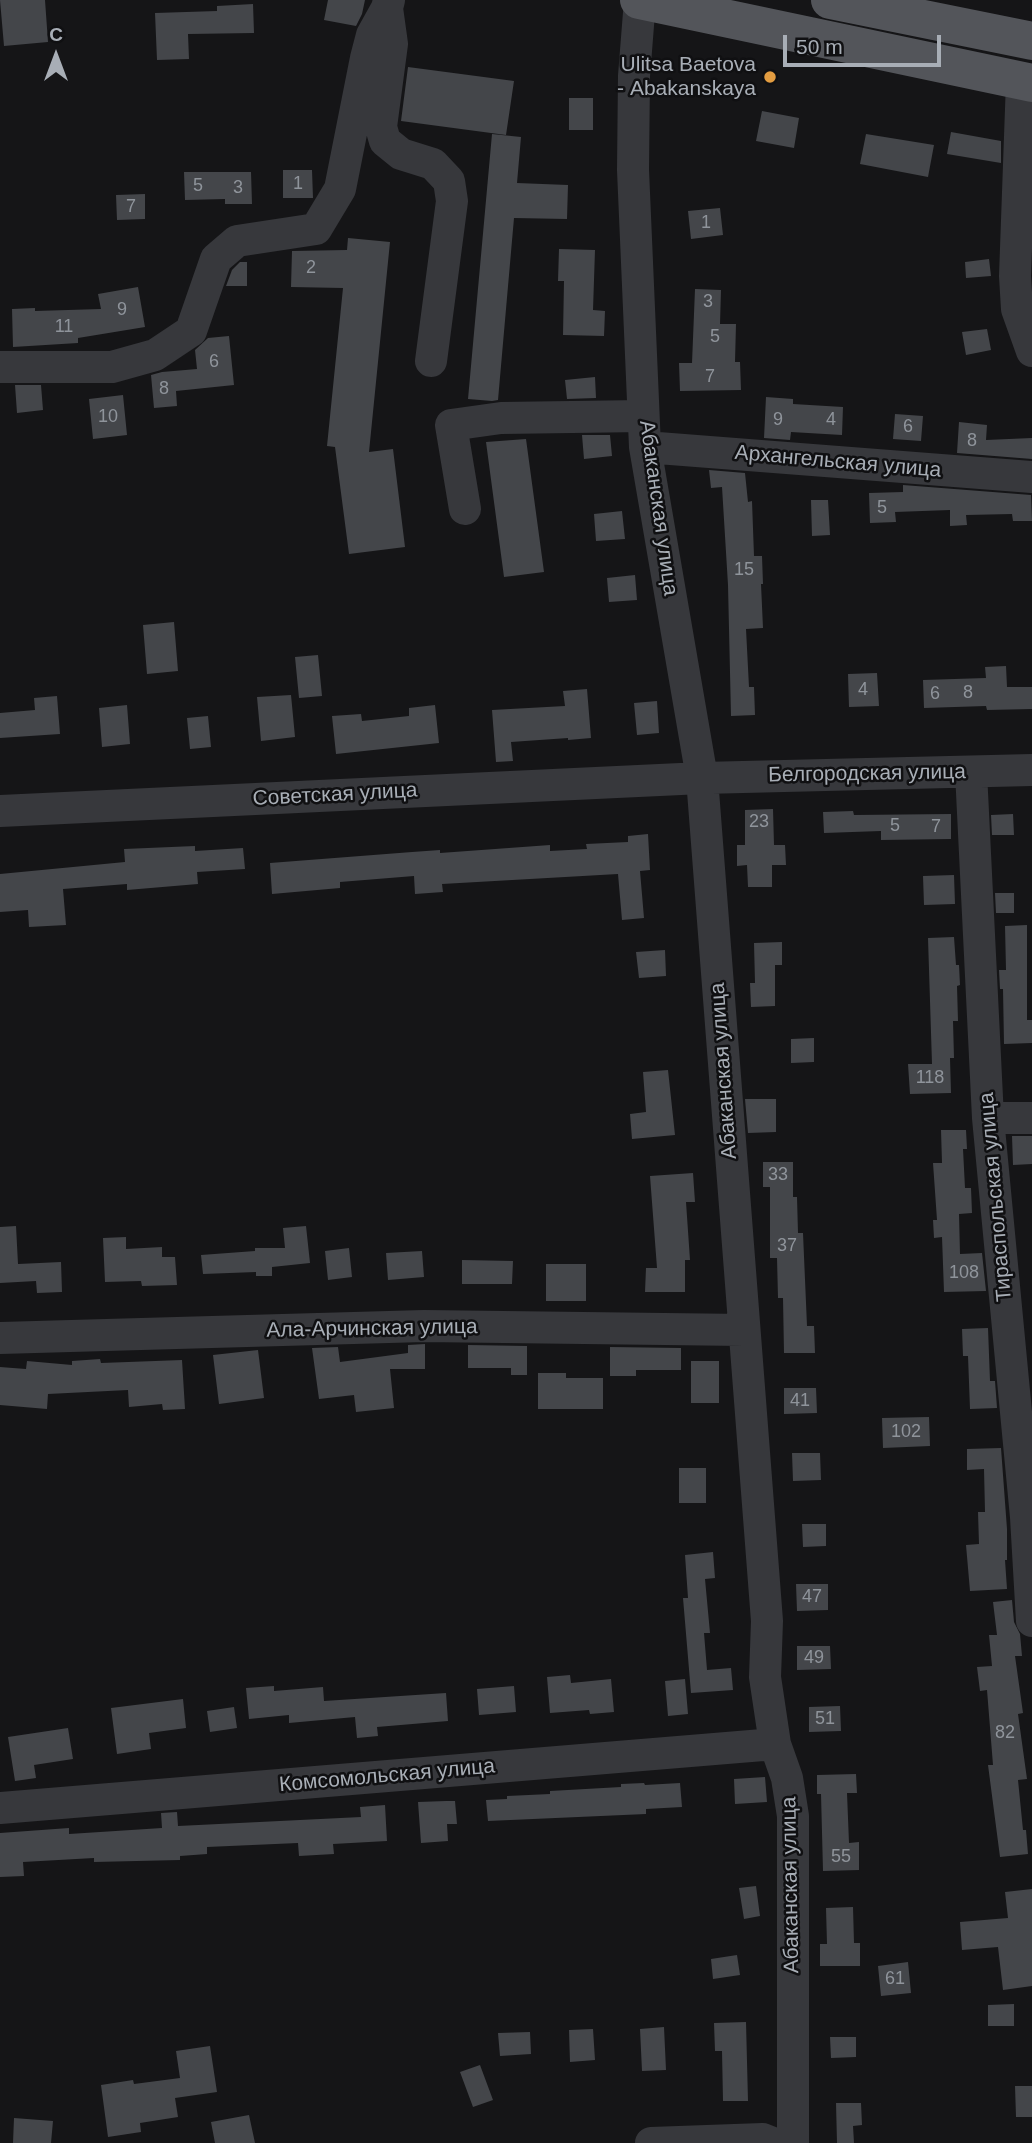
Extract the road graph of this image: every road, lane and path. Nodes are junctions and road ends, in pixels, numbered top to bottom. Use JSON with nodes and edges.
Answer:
{"nodes":[{"id":1,"x":640,"y":0,"type":"edge"},
{"id":2,"x":830,"y":0,"type":"edge"},
{"id":3,"x":388,"y":4,"type":"edge"},
{"id":4,"x":871,"y":4,"type":"edge"},
{"id":5,"x":1032,"y":41,"type":"edge"},
{"id":6,"x":1027,"y":82,"type":"edge"},
{"id":7,"x":1032,"y":351,"type":"edge"},
{"id":8,"x":431,"y":360,"type":"dead end"},
{"id":9,"x":0,"y":367,"type":"edge"},
{"id":10,"x":644,"y":432,"type":"junction"},
{"id":11,"x":1032,"y":477,"type":"edge"},
{"id":12,"x":465,"y":509,"type":"dead end"},
{"id":13,"x":1032,"y":770,"type":"edge"},
{"id":14,"x":971,"y":772,"type":"junction"},
{"id":15,"x":702,"y":778,"type":"junction"},
{"id":16,"x":670,"y":779,"type":"joint"},
{"id":17,"x":0,"y":811,"type":"edge"},
{"id":18,"x":988,"y":1118,"type":"junction"},
{"id":19,"x":1032,"y":1118,"type":"edge"},
{"id":20,"x":744,"y":1330,"type":"junction"},
{"id":21,"x":0,"y":1338,"type":"edge"},
{"id":22,"x":1029,"y":1517,"type":"edge"},
{"id":23,"x":1032,"y":1621,"type":"edge"},
{"id":24,"x":775,"y":1744,"type":"junction"},
{"id":25,"x":0,"y":1808,"type":"edge"},
{"id":26,"x":651,"y":2143,"type":"edge"},
{"id":27,"x":773,"y":2143,"type":"edge"},
{"id":28,"x":793,"y":2143,"type":"edge"}],
"edges":[{"from":1,"to":6,"type":"main road"},
{"from":1,"to":10,"type":"street","name":"Абаканская улица"},
{"from":2,"to":4,"type":"main road"},
{"from":3,"to":8,"type":"street"},
{"from":3,"to":9,"type":"street"},
{"from":4,"to":5,"type":"main road"},
{"from":6,"to":7,"type":"street"},
{"from":10,"to":11,"type":"street","name":"Архангельская улица"},
{"from":10,"to":12,"type":"street","name":"Архангельская улица"},
{"from":10,"to":15,"type":"street","name":"Абаканская улица"},
{"from":13,"to":14,"type":"street","name":"Белгородская улица"},
{"from":14,"to":15,"type":"street","name":"Белгородская улица"},
{"from":14,"to":18,"type":"street","name":"Тираспольская улица"},
{"from":15,"to":16,"type":"street","name":"Белгородская улица"},
{"from":15,"to":20,"type":"street","name":"Абаканская улица"},
{"from":16,"to":17,"type":"street","name":"Советская улица"},
{"from":18,"to":19,"type":"street"},
{"from":18,"to":22,"type":"street","name":"Тираспольская улица"},
{"from":20,"to":21,"type":"street","name":"Ала-Арчинская улица"},
{"from":20,"to":24,"type":"street","name":"Абаканская улица"},
{"from":22,"to":23,"type":"street","name":"Тираспольская улица"},
{"from":24,"to":25,"type":"street","name":"Комсомольская улица"},
{"from":24,"to":28,"type":"street","name":"Абаканская улица"},
{"from":26,"to":27,"type":"street"}]}
